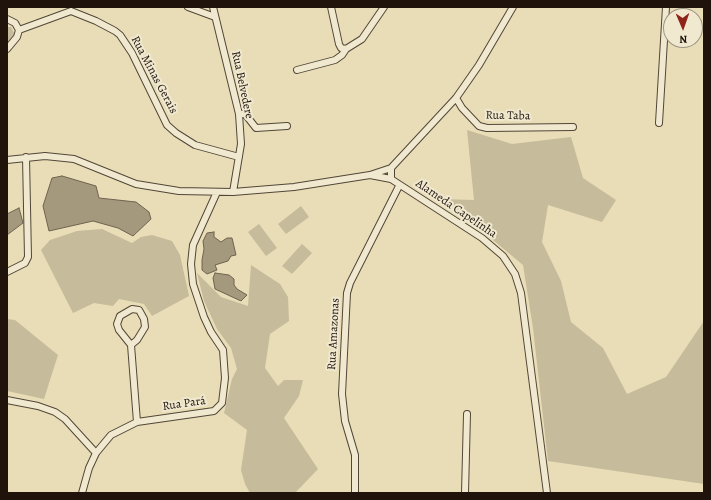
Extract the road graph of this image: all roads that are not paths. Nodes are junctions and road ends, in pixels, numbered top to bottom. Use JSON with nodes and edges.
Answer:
{"nodes":[{"id":1,"x":188,"y":7,"type":"edge"},
{"id":2,"x":213,"y":7,"type":"edge"},
{"id":3,"x":331,"y":7,"type":"edge"},
{"id":4,"x":384,"y":7,"type":"edge"},
{"id":5,"x":513,"y":7,"type":"edge"},
{"id":6,"x":666,"y":7,"type":"edge"},
{"id":7,"x":73,"y":9,"type":"edge"},
{"id":8,"x":215,"y":17,"type":"junction"},
{"id":9,"x":7,"y":20,"type":"edge"},
{"id":10,"x":19,"y":30,"type":"junction"},
{"id":11,"x":7,"y":49,"type":"edge"},
{"id":12,"x":346,"y":49,"type":"junction"},
{"id":13,"x":297,"y":70,"type":"dead end"},
{"id":14,"x":456,"y":98,"type":"junction"},
{"id":15,"x":240,"y":114,"type":"junction"},
{"id":16,"x":660,"y":123,"type":"dead end"},
{"id":17,"x":287,"y":126,"type":"dead end"},
{"id":18,"x":573,"y":127,"type":"dead end"},
{"id":19,"x":26,"y":157,"type":"junction"},
{"id":20,"x":239,"y":157,"type":"junction"},
{"id":21,"x":7,"y":160,"type":"edge"},
{"id":22,"x":391,"y":168,"type":"junction"},
{"id":23,"x":370,"y":175,"type":"junction"},
{"id":24,"x":391,"y":179,"type":"junction"},
{"id":25,"x":399,"y":186,"type":"junction"},
{"id":26,"x":217,"y":192,"type":"junction"},
{"id":27,"x":233,"y":192,"type":"junction"},
{"id":28,"x":7,"y":272,"type":"edge"},
{"id":29,"x":131,"y":345,"type":"junction"},
{"id":30,"x":7,"y":400,"type":"edge"},
{"id":31,"x":466,"y":414,"type":"dead end"},
{"id":32,"x":137,"y":422,"type":"junction"},
{"id":33,"x":96,"y":453,"type":"junction"},
{"id":34,"x":82,"y":493,"type":"edge"},
{"id":35,"x":355,"y":493,"type":"edge"},
{"id":36,"x":465,"y":493,"type":"edge"},
{"id":37,"x":547,"y":493,"type":"edge"}],
"edges":[{"from":1,"to":8,"type":"street"},
{"from":2,"to":8,"type":"street","name":"Rua Belvedere"},
{"from":3,"to":12,"type":"street"},
{"from":4,"to":12,"type":"street"},
{"from":5,"to":14,"type":"street"},
{"from":6,"to":16,"type":"street"},
{"from":7,"to":10,"type":"street"},
{"from":7,"to":20,"type":"street","name":"Rua Minas Gerais"},
{"from":8,"to":15,"type":"street","name":"Rua Belvedere"},
{"from":9,"to":10,"type":"street"},
{"from":10,"to":11,"type":"street"},
{"from":12,"to":13,"type":"street"},
{"from":14,"to":18,"type":"street","name":"Rua Taba"},
{"from":14,"to":22,"type":"street"},
{"from":15,"to":17,"type":"street"},
{"from":15,"to":20,"type":"street","name":"Rua Belvedere"},
{"from":19,"to":21,"type":"street"},
{"from":19,"to":26,"type":"street"},
{"from":19,"to":28,"type":"street"},
{"from":20,"to":27,"type":"street","name":"Rua Belvedere"},
{"from":22,"to":23,"type":"street"},
{"from":22,"to":24,"type":"street"},
{"from":23,"to":24,"type":"street"},
{"from":23,"to":27,"type":"street"},
{"from":24,"to":25,"type":"street","name":"Alameda Capelinha"},
{"from":25,"to":35,"type":"street","name":"Rua Amazonas"},
{"from":25,"to":37,"type":"street","name":"Alameda Capelinha"},
{"from":26,"to":27,"type":"street"},
{"from":26,"to":32,"type":"street","name":"Rua Pará"},
{"from":29,"to":29,"type":"street"},
{"from":29,"to":32,"type":"street"},
{"from":30,"to":33,"type":"street"},
{"from":31,"to":36,"type":"street"},
{"from":32,"to":33,"type":"street","name":"Rua Pará"},
{"from":33,"to":34,"type":"street","name":"Rua Pará"}]}
